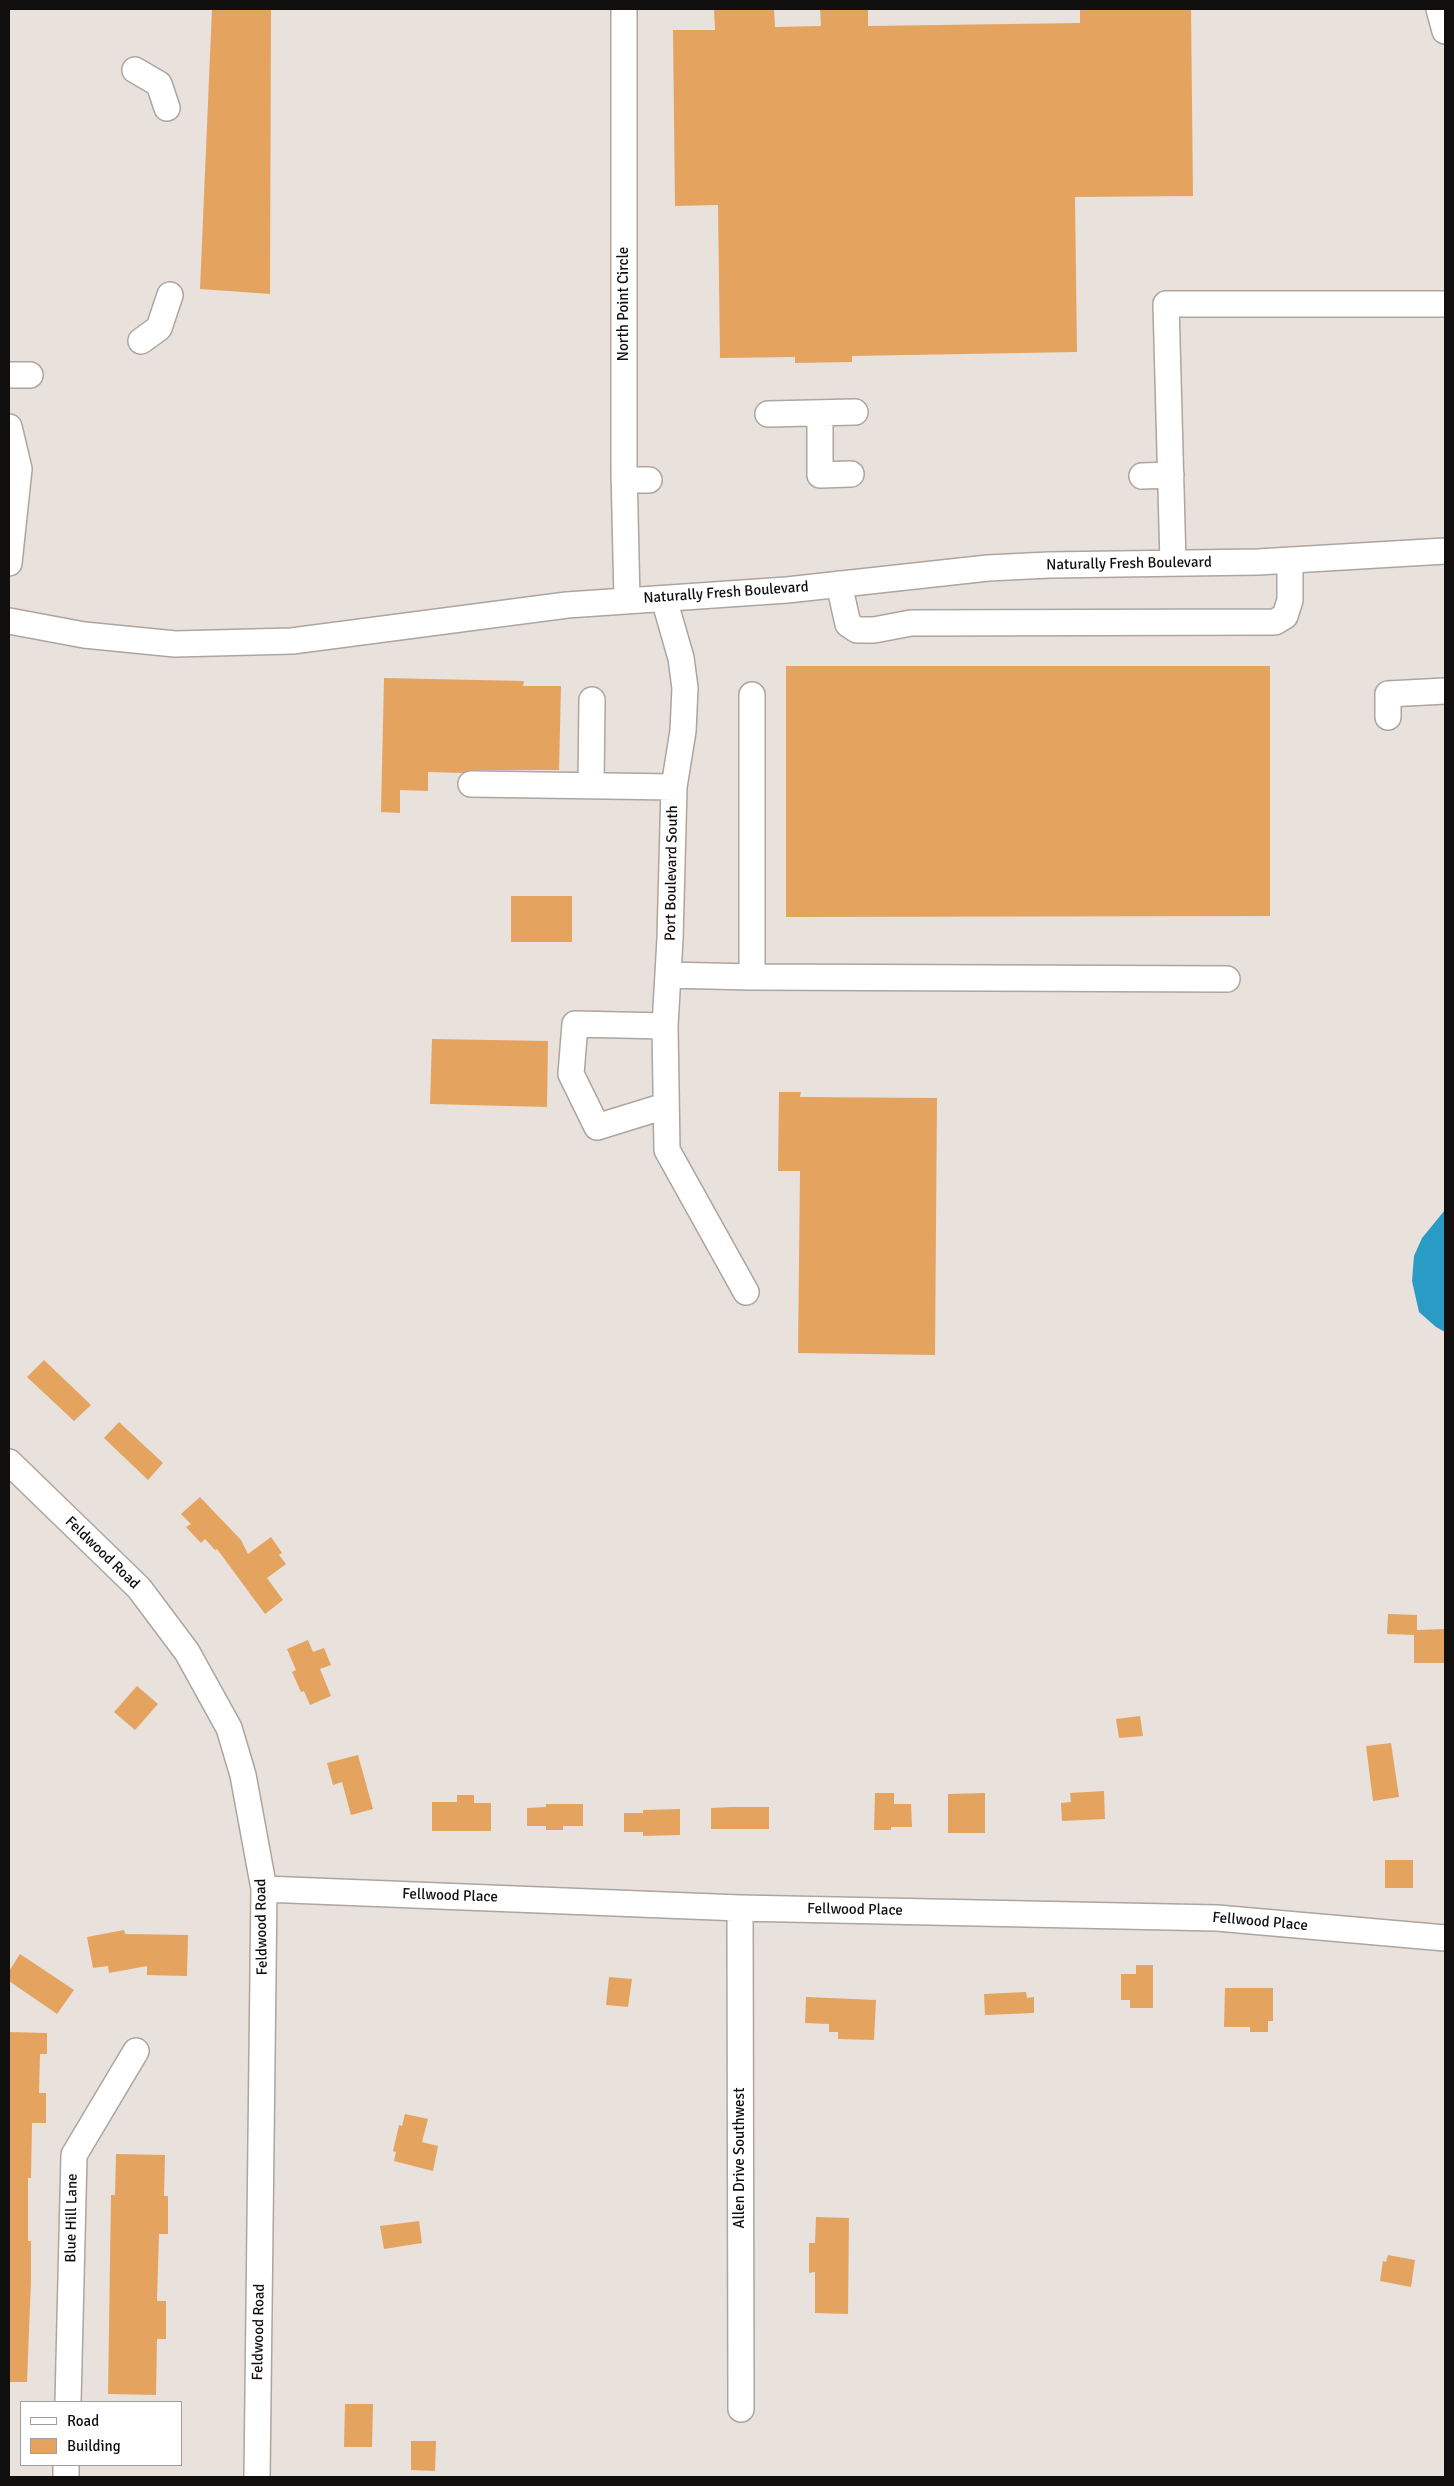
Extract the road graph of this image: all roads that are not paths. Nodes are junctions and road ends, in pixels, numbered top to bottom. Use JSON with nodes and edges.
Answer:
{"nodes":[{"id":1,"x":624,"y":9,"type":"edge"},
{"id":2,"x":1439,"y":9,"type":"edge"},
{"id":3,"x":1445,"y":31,"type":"edge"},
{"id":4,"x":135,"y":70,"type":"dead end"},
{"id":5,"x":167,"y":108,"type":"dead end"},
{"id":6,"x":170,"y":295,"type":"dead end"},
{"id":7,"x":1445,"y":304,"type":"edge"},
{"id":8,"x":141,"y":341,"type":"dead end"},
{"id":9,"x":855,"y":412,"type":"dead end"},
{"id":10,"x":820,"y":413,"type":"junction"},
{"id":11,"x":768,"y":414,"type":"dead end"},
{"id":12,"x":9,"y":427,"type":"edge"},
{"id":13,"x":851,"y":474,"type":"dead end"},
{"id":14,"x":1171,"y":475,"type":"junction"},
{"id":15,"x":1142,"y":476,"type":"dead end"},
{"id":16,"x":624,"y":480,"type":"junction"},
{"id":17,"x":649,"y":480,"type":"dead end"},
{"id":18,"x":1445,"y":551,"type":"edge"},
{"id":19,"x":1290,"y":560,"type":"junction"},
{"id":20,"x":9,"y":563,"type":"edge"},
{"id":21,"x":1173,"y":563,"type":"junction"},
{"id":22,"x":839,"y":584,"type":"junction"},
{"id":23,"x":664,"y":599,"type":"junction"},
{"id":24,"x":627,"y":600,"type":"junction"},
{"id":25,"x":9,"y":621,"type":"edge"},
{"id":26,"x":1445,"y":691,"type":"edge"},
{"id":27,"x":752,"y":695,"type":"dead end"},
{"id":28,"x":592,"y":700,"type":"dead end"},
{"id":29,"x":1388,"y":716,"type":"dead end"},
{"id":30,"x":472,"y":784,"type":"dead end"},
{"id":31,"x":591,"y":785,"type":"junction"},
{"id":32,"x":674,"y":787,"type":"junction"},
{"id":33,"x":668,"y":975,"type":"junction"},
{"id":34,"x":752,"y":977,"type":"junction"},
{"id":35,"x":1227,"y":979,"type":"dead end"},
{"id":36,"x":665,"y":1026,"type":"junction"},
{"id":37,"x":665,"y":1106,"type":"junction"},
{"id":38,"x":746,"y":1292,"type":"dead end"},
{"id":39,"x":9,"y":1462,"type":"edge"},
{"id":40,"x":264,"y":1889,"type":"junction"},
{"id":41,"x":740,"y":1908,"type":"junction"},
{"id":42,"x":1445,"y":1938,"type":"edge"},
{"id":43,"x":136,"y":2051,"type":"dead end"},
{"id":44,"x":68,"y":2401,"type":"edge"},
{"id":45,"x":740,"y":2409,"type":"dead end"},
{"id":46,"x":257,"y":2477,"type":"edge"}],
"edges":[{"from":1,"to":16,"type":"street","name":"North Point Circle"},
{"from":2,"to":3,"type":"street"},
{"from":4,"to":5,"type":"street"},
{"from":6,"to":8,"type":"street"},
{"from":7,"to":14,"type":"street"},
{"from":9,"to":10,"type":"street"},
{"from":10,"to":11,"type":"street"},
{"from":10,"to":13,"type":"street"},
{"from":12,"to":20,"type":"street"},
{"from":14,"to":15,"type":"street"},
{"from":14,"to":21,"type":"street"},
{"from":16,"to":17,"type":"street"},
{"from":16,"to":24,"type":"street","name":"North Point Circle"},
{"from":18,"to":19,"type":"street","name":"Naturally Fresh Boulevard"},
{"from":19,"to":21,"type":"street","name":"Naturally Fresh Boulevard"},
{"from":19,"to":22,"type":"street"},
{"from":21,"to":22,"type":"street","name":"Naturally Fresh Boulevard"},
{"from":22,"to":23,"type":"street","name":"Naturally Fresh Boulevard"},
{"from":23,"to":24,"type":"street","name":"Naturally Fresh Boulevard"},
{"from":23,"to":32,"type":"street","name":"Port Boulevard South"},
{"from":24,"to":25,"type":"street","name":"Naturally Fresh Boulevard"},
{"from":26,"to":29,"type":"street"},
{"from":27,"to":34,"type":"street"},
{"from":28,"to":31,"type":"street"},
{"from":30,"to":31,"type":"street"},
{"from":31,"to":32,"type":"street"},
{"from":32,"to":33,"type":"street","name":"Port Boulevard South"},
{"from":33,"to":34,"type":"street"},
{"from":33,"to":36,"type":"street","name":"Port Boulevard South"},
{"from":34,"to":35,"type":"street"},
{"from":36,"to":37,"type":"street","name":"Port Boulevard South"},
{"from":36,"to":37,"type":"street"},
{"from":37,"to":38,"type":"street","name":"Port Boulevard South"},
{"from":39,"to":40,"type":"street","name":"Feldwood Road"},
{"from":40,"to":41,"type":"street","name":"Fellwood Place"},
{"from":40,"to":46,"type":"street","name":"Feldwood Road"},
{"from":41,"to":42,"type":"street","name":"Fellwood Place"},
{"from":41,"to":45,"type":"street","name":"Allen Drive Southwest"},
{"from":43,"to":44,"type":"street","name":"Blue Hill Lane"}]}
